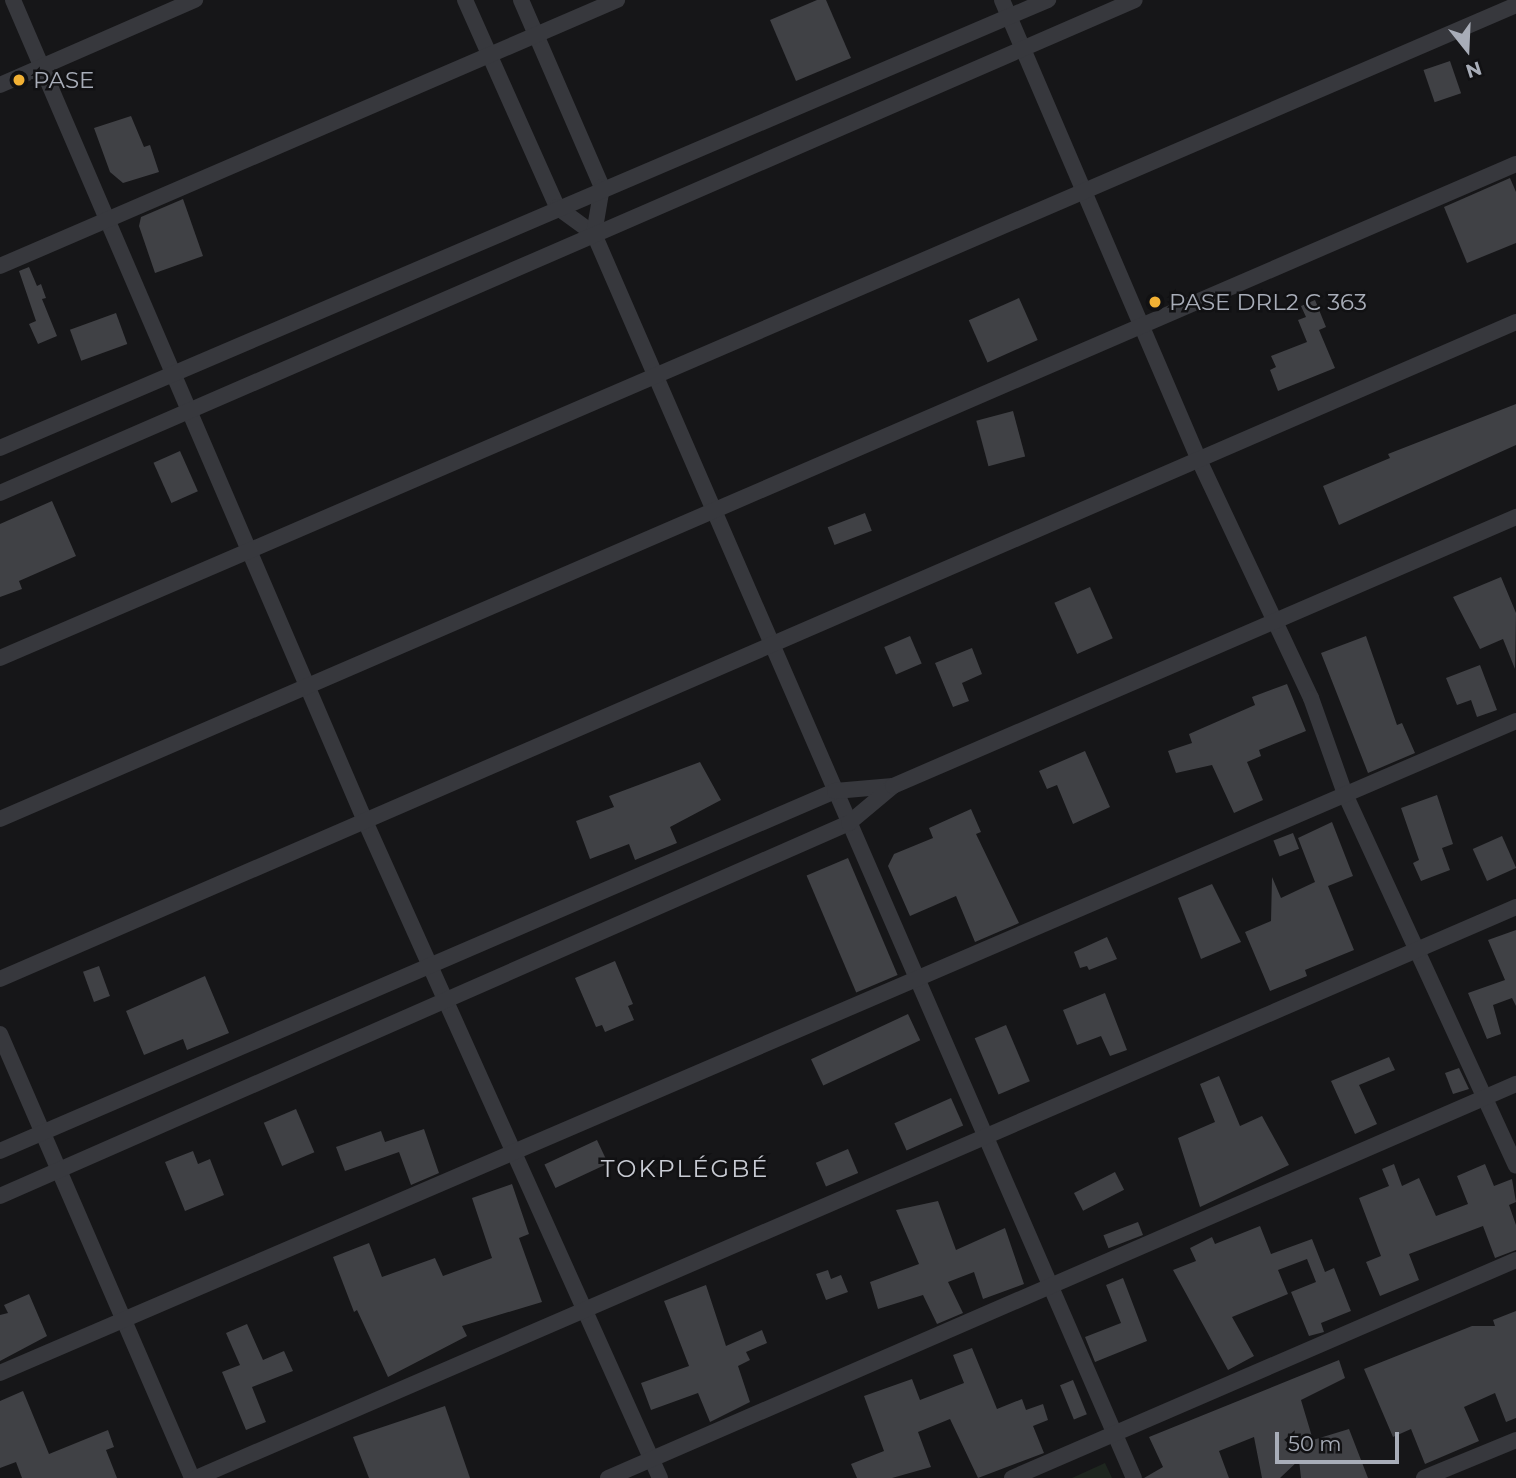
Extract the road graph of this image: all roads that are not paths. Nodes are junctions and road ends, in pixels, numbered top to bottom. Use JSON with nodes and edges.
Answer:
{"nodes":[{"id":1,"x":13,"y":0,"type":"edge"},
{"id":2,"x":195,"y":0,"type":"edge"},
{"id":3,"x":465,"y":0,"type":"edge"},
{"id":4,"x":520,"y":0,"type":"edge"},
{"id":5,"x":617,"y":0,"type":"edge"},
{"id":6,"x":1002,"y":0,"type":"edge"},
{"id":7,"x":1048,"y":0,"type":"edge"},
{"id":8,"x":1135,"y":0,"type":"edge"},
{"id":9,"x":1516,"y":5,"type":"edge"},
{"id":10,"x":1009,"y":17,"type":"junction"},
{"id":11,"x":536,"y":35,"type":"junction"},
{"id":12,"x":1023,"y":49,"type":"junction"},
{"id":13,"x":489,"y":55,"type":"junction"},
{"id":14,"x":43,"y":66,"type":"junction"},
{"id":15,"x":0,"y":85,"type":"edge"},
{"id":16,"x":1516,"y":164,"type":"edge"},
{"id":17,"x":602,"y":187,"type":"junction"},
{"id":18,"x":1086,"y":190,"type":"junction"},
{"id":19,"x":557,"y":207,"type":"junction"},
{"id":20,"x":109,"y":219,"type":"junction"},
{"id":21,"x":594,"y":234,"type":"junction"},
{"id":22,"x":0,"y":266,"type":"edge"},
{"id":23,"x":1516,"y":322,"type":"edge"},
{"id":24,"x":1141,"y":327,"type":"junction"},
{"id":25,"x":173,"y":374,"type":"junction"},
{"id":26,"x":656,"y":375,"type":"junction"},
{"id":27,"x":188,"y":411,"type":"junction"},
{"id":28,"x":0,"y":448,"type":"edge"},
{"id":29,"x":1199,"y":460,"type":"junction"},
{"id":30,"x":0,"y":493,"type":"edge"},
{"id":31,"x":714,"y":510,"type":"junction"},
{"id":32,"x":1516,"y":517,"type":"edge"},
{"id":33,"x":250,"y":550,"type":"junction"},
{"id":34,"x":1274,"y":623,"type":"junction"},
{"id":35,"x":772,"y":644,"type":"junction"},
{"id":36,"x":0,"y":658,"type":"edge"},
{"id":37,"x":309,"y":686,"type":"junction"},
{"id":38,"x":1516,"y":721,"type":"edge"},
{"id":39,"x":893,"y":786,"type":"junction"},
{"id":40,"x":835,"y":791,"type":"junction"},
{"id":41,"x":1345,"y":794,"type":"junction"},
{"id":42,"x":0,"y":819,"type":"edge"},
{"id":43,"x":365,"y":821,"type":"junction"},
{"id":44,"x":849,"y":822,"type":"junction"},
{"id":45,"x":1516,"y":908,"type":"edge"},
{"id":46,"x":1417,"y":950,"type":"junction"},
{"id":47,"x":430,"y":966,"type":"junction"},
{"id":48,"x":0,"y":979,"type":"edge"},
{"id":49,"x":917,"y":979,"type":"junction"},
{"id":50,"x":446,"y":1000,"type":"junction"},
{"id":51,"x":0,"y":1034,"type":"edge"},
{"id":52,"x":1516,"y":1084,"type":"edge"},
{"id":53,"x":1487,"y":1097,"type":"junction"},
{"id":54,"x":43,"y":1133,"type":"junction"},
{"id":55,"x":985,"y":1136,"type":"junction"},
{"id":56,"x":0,"y":1152,"type":"edge"},
{"id":57,"x":514,"y":1152,"type":"junction"},
{"id":58,"x":1516,"y":1166,"type":"edge"},
{"id":59,"x":59,"y":1170,"type":"junction"},
{"id":60,"x":0,"y":1196,"type":"edge"},
{"id":61,"x":1516,"y":1260,"type":"edge"},
{"id":62,"x":1050,"y":1285,"type":"junction"},
{"id":63,"x":585,"y":1310,"type":"junction"},
{"id":64,"x":124,"y":1320,"type":"junction"},
{"id":65,"x":0,"y":1373,"type":"edge"},
{"id":66,"x":1114,"y":1434,"type":"junction"},
{"id":67,"x":1516,"y":1440,"type":"edge"},
{"id":68,"x":652,"y":1459,"type":"junction"},
{"id":69,"x":194,"y":1478,"type":"edge"},
{"id":70,"x":608,"y":1478,"type":"edge"},
{"id":71,"x":660,"y":1478,"type":"edge"},
{"id":72,"x":1012,"y":1478,"type":"edge"},
{"id":73,"x":1133,"y":1478,"type":"edge"},
{"id":74,"x":1424,"y":1478,"type":"edge"}],
"edges":[{"from":1,"to":14,"type":"street"},
{"from":2,"to":14,"type":"street"},
{"from":3,"to":13,"type":"street"},
{"from":4,"to":11,"type":"street"},
{"from":5,"to":11,"type":"street"},
{"from":6,"to":10,"type":"street"},
{"from":7,"to":10,"type":"street"},
{"from":8,"to":12,"type":"street"},
{"from":9,"to":18,"type":"street"},
{"from":10,"to":12,"type":"street"},
{"from":10,"to":17,"type":"street"},
{"from":11,"to":13,"type":"street"},
{"from":11,"to":17,"type":"street"},
{"from":12,"to":18,"type":"street"},
{"from":12,"to":21,"type":"street"},
{"from":13,"to":19,"type":"street"},
{"from":13,"to":20,"type":"street"},
{"from":14,"to":15,"type":"street"},
{"from":14,"to":20,"type":"street"},
{"from":16,"to":24,"type":"street"},
{"from":17,"to":19,"type":"street"},
{"from":17,"to":21,"type":"street"},
{"from":18,"to":24,"type":"street"},
{"from":18,"to":26,"type":"street"},
{"from":19,"to":21,"type":"street"},
{"from":19,"to":25,"type":"street"},
{"from":20,"to":22,"type":"street"},
{"from":20,"to":25,"type":"street"},
{"from":21,"to":26,"type":"street"},
{"from":21,"to":27,"type":"street"},
{"from":23,"to":29,"type":"street"},
{"from":24,"to":29,"type":"street"},
{"from":24,"to":31,"type":"street"},
{"from":25,"to":27,"type":"street"},
{"from":25,"to":28,"type":"street"},
{"from":26,"to":31,"type":"street"},
{"from":26,"to":33,"type":"street"},
{"from":27,"to":30,"type":"street"},
{"from":27,"to":33,"type":"street"},
{"from":29,"to":34,"type":"street"},
{"from":29,"to":35,"type":"street"},
{"from":31,"to":35,"type":"street"},
{"from":31,"to":37,"type":"street"},
{"from":32,"to":34,"type":"street"},
{"from":33,"to":36,"type":"street"},
{"from":33,"to":37,"type":"street"},
{"from":34,"to":39,"type":"street"},
{"from":34,"to":41,"type":"street"},
{"from":35,"to":40,"type":"street"},
{"from":35,"to":43,"type":"street"},
{"from":37,"to":42,"type":"street"},
{"from":37,"to":43,"type":"street"},
{"from":38,"to":41,"type":"street"},
{"from":39,"to":40,"type":"street"},
{"from":39,"to":44,"type":"street"},
{"from":40,"to":44,"type":"street"},
{"from":40,"to":47,"type":"street"},
{"from":41,"to":46,"type":"street"},
{"from":41,"to":49,"type":"street"},
{"from":43,"to":47,"type":"street"},
{"from":43,"to":48,"type":"street"},
{"from":44,"to":49,"type":"street"},
{"from":44,"to":50,"type":"street"},
{"from":45,"to":46,"type":"street"},
{"from":46,"to":53,"type":"street"},
{"from":46,"to":55,"type":"street"},
{"from":47,"to":50,"type":"street"},
{"from":47,"to":54,"type":"street"},
{"from":49,"to":55,"type":"street"},
{"from":49,"to":57,"type":"street"},
{"from":50,"to":57,"type":"street"},
{"from":50,"to":59,"type":"street"},
{"from":51,"to":54,"type":"street"},
{"from":52,"to":53,"type":"street"},
{"from":53,"to":58,"type":"street"},
{"from":53,"to":62,"type":"street"},
{"from":54,"to":56,"type":"street"},
{"from":54,"to":59,"type":"street"},
{"from":55,"to":62,"type":"street"},
{"from":55,"to":63,"type":"street"},
{"from":57,"to":63,"type":"street"},
{"from":57,"to":64,"type":"street"},
{"from":59,"to":60,"type":"street"},
{"from":59,"to":64,"type":"street"},
{"from":61,"to":66,"type":"street"},
{"from":62,"to":66,"type":"street"},
{"from":62,"to":68,"type":"street"},
{"from":63,"to":68,"type":"street"},
{"from":63,"to":69,"type":"street"},
{"from":64,"to":65,"type":"street"},
{"from":64,"to":69,"type":"street"},
{"from":66,"to":72,"type":"street"},
{"from":66,"to":73,"type":"street"},
{"from":67,"to":74,"type":"street"},
{"from":68,"to":70,"type":"street"},
{"from":68,"to":71,"type":"street"}]}
